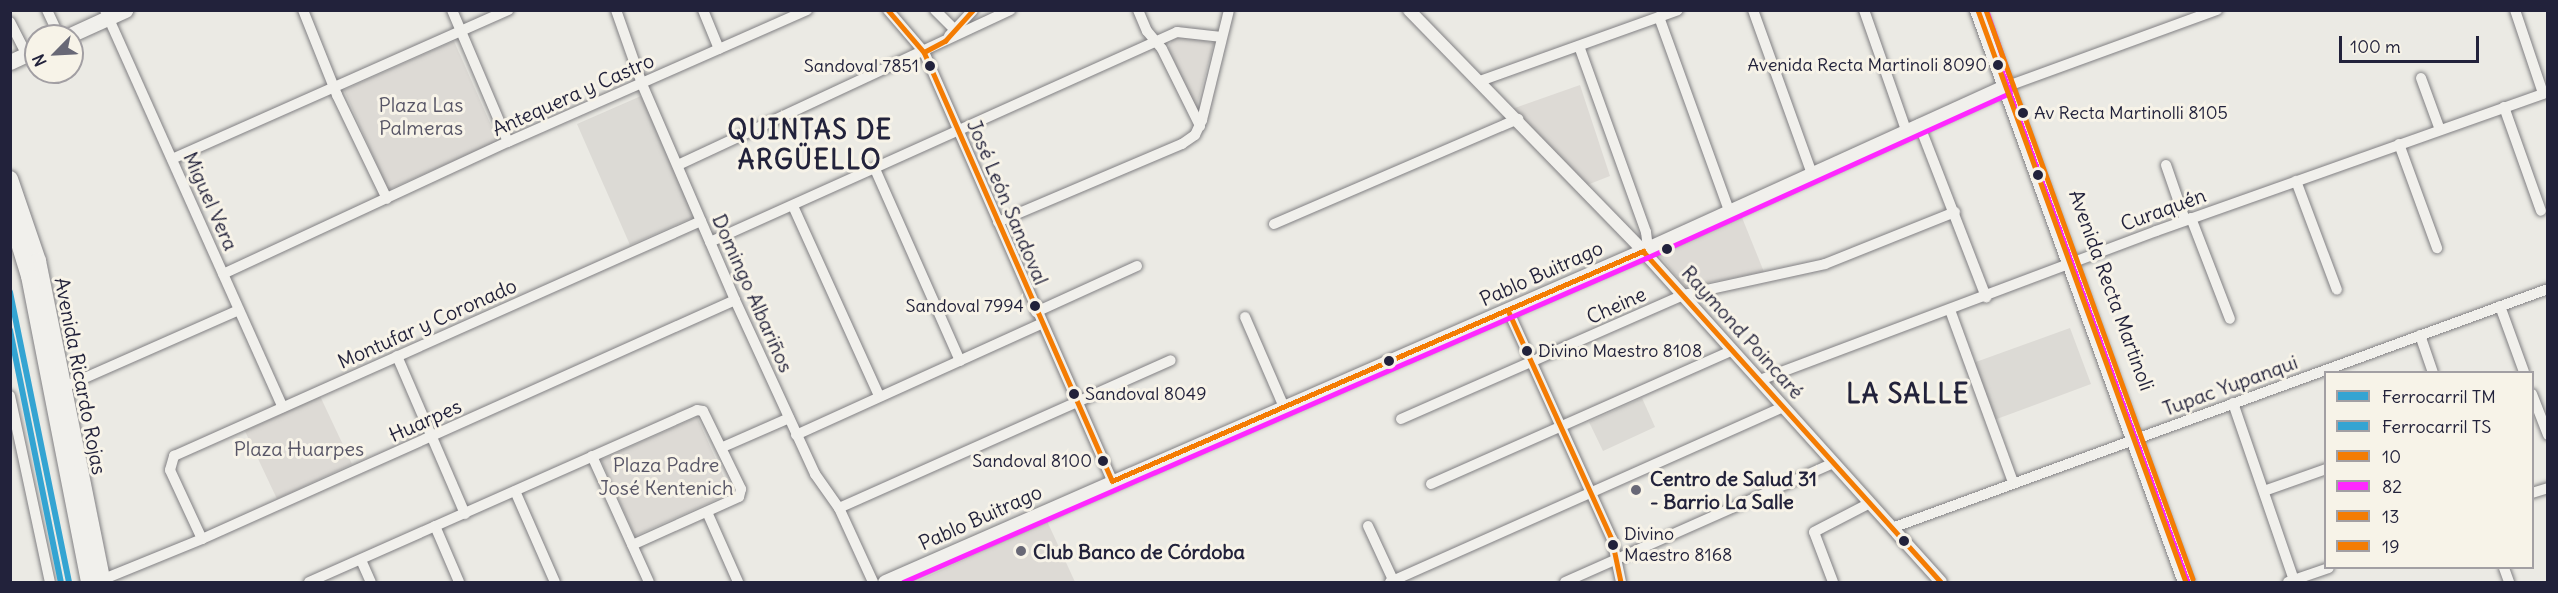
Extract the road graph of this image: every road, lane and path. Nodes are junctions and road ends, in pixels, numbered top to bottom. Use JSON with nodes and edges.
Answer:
{"nodes":[{"id":1,"x":47,"y":10,"type":"edge"},
{"id":2,"x":125,"y":10,"type":"edge"},
{"id":3,"x":452,"y":10,"type":"edge"},
{"id":4,"x":508,"y":10,"type":"edge"},
{"id":5,"x":616,"y":10,"type":"edge"},
{"id":6,"x":704,"y":10,"type":"edge"},
{"id":7,"x":807,"y":10,"type":"edge"},
{"id":8,"x":888,"y":10,"type":"edge"},
{"id":9,"x":935,"y":10,"type":"edge"},
{"id":10,"x":973,"y":10,"type":"edge"},
{"id":11,"x":1011,"y":10,"type":"edge"},
{"id":12,"x":1138,"y":10,"type":"edge"},
{"id":13,"x":1229,"y":10,"type":"edge"},
{"id":14,"x":1409,"y":10,"type":"edge"},
{"id":15,"x":1678,"y":10,"type":"edge"},
{"id":16,"x":1753,"y":10,"type":"edge"},
{"id":17,"x":1864,"y":10,"type":"edge"},
{"id":18,"x":1978,"y":10,"type":"edge"},
{"id":19,"x":1989,"y":10,"type":"edge"},
{"id":20,"x":2217,"y":10,"type":"edge"},
{"id":21,"x":2515,"y":10,"type":"edge"},
{"id":22,"x":308,"y":12,"type":"edge"},
{"id":23,"x":793,"y":13,"type":"edge"},
{"id":24,"x":107,"y":14,"type":"edge"},
{"id":25,"x":1659,"y":17,"type":"junction"},
{"id":26,"x":10,"y":22,"type":"edge"},
{"id":27,"x":53,"y":24,"type":"edge"},
{"id":28,"x":84,"y":27,"type":"edge"},
{"id":29,"x":955,"y":30,"type":"junction"},
{"id":30,"x":461,"y":32,"type":"junction"},
{"id":31,"x":1222,"y":37,"type":"junction"},
{"id":32,"x":945,"y":40,"type":"junction"},
{"id":33,"x":1156,"y":41,"type":"junction"},
{"id":34,"x":24,"y":42,"type":"edge"},
{"id":35,"x":1579,"y":45,"type":"junction"},
{"id":36,"x":719,"y":49,"type":"junction"},
{"id":37,"x":924,"y":52,"type":"junction"},
{"id":38,"x":24,"y":55,"type":"edge"},
{"id":39,"x":10,"y":62,"type":"edge"},
{"id":40,"x":2421,"y":78,"type":"dead end"},
{"id":41,"x":1480,"y":81,"type":"junction"},
{"id":42,"x":642,"y":84,"type":"junction"},
{"id":43,"x":2010,"y":86,"type":"junction"},
{"id":44,"x":336,"y":87,"type":"junction"},
{"id":45,"x":2545,"y":92,"type":"edge"},
{"id":46,"x":2504,"y":107,"type":"junction"},
{"id":47,"x":1518,"y":119,"type":"junction"},
{"id":48,"x":1200,"y":126,"type":"junction"},
{"id":49,"x":1912,"y":127,"type":"junction"},
{"id":50,"x":2440,"y":130,"type":"junction"},
{"id":51,"x":958,"y":131,"type":"junction"},
{"id":52,"x":508,"y":142,"type":"junction"},
{"id":53,"x":2399,"y":144,"type":"junction"},
{"id":54,"x":172,"y":159,"type":"junction"},
{"id":55,"x":678,"y":165,"type":"junction"},
{"id":56,"x":2166,"y":165,"type":"dead end"},
{"id":57,"x":875,"y":169,"type":"junction"},
{"id":58,"x":1812,"y":174,"type":"junction"},
{"id":59,"x":10,"y":179,"type":"edge"},
{"id":60,"x":2296,"y":181,"type":"junction"},
{"id":61,"x":387,"y":199,"type":"junction"},
{"id":62,"x":793,"y":206,"type":"junction"},
{"id":63,"x":1730,"y":210,"type":"junction"},
{"id":64,"x":2541,"y":211,"type":"dead end"},
{"id":65,"x":1955,"y":212,"type":"junction"},
{"id":66,"x":10,"y":214,"type":"edge"},
{"id":67,"x":2188,"y":219,"type":"junction"},
{"id":68,"x":701,"y":221,"type":"junction"},
{"id":69,"x":998,"y":222,"type":"junction"},
{"id":70,"x":1274,"y":224,"type":"dead end"},
{"id":71,"x":710,"y":242,"type":"junction"},
{"id":72,"x":2437,"y":248,"type":"dead end"},
{"id":73,"x":1646,"y":250,"type":"junction"},
{"id":74,"x":2074,"y":262,"type":"junction"},
{"id":75,"x":1137,"y":266,"type":"dead end"},
{"id":76,"x":223,"y":274,"type":"junction"},
{"id":77,"x":2547,"y":289,"type":"edge"},
{"id":78,"x":2337,"y":290,"type":"dead end"},
{"id":79,"x":1683,"y":295,"type":"junction"},
{"id":80,"x":1986,"y":297,"type":"junction"},
{"id":81,"x":735,"y":300,"type":"junction"},
{"id":82,"x":2500,"y":306,"type":"junction"},
{"id":83,"x":239,"y":310,"type":"junction"},
{"id":84,"x":1508,"y":310,"type":"junction"},
{"id":85,"x":1950,"y":310,"type":"junction"},
{"id":86,"x":1036,"y":312,"type":"junction"},
{"id":87,"x":1245,"y":317,"type":"dead end"},
{"id":88,"x":2230,"y":319,"type":"dead end"},
{"id":89,"x":1041,"y":324,"type":"junction"},
{"id":90,"x":2420,"y":335,"type":"junction"},
{"id":91,"x":1733,"y":350,"type":"junction"},
{"id":92,"x":397,"y":356,"type":"junction"},
{"id":93,"x":1171,"y":360,"type":"dead end"},
{"id":94,"x":960,"y":361,"type":"junction"},
{"id":95,"x":1532,"y":362,"type":"junction"},
{"id":96,"x":2433,"y":371,"type":"edge"},
{"id":97,"x":2524,"y":371,"type":"edge"},
{"id":98,"x":46,"y":372,"type":"junction"},
{"id":99,"x":1760,"y":380,"type":"junction"},
{"id":100,"x":62,"y":388,"type":"junction"},
{"id":101,"x":10,"y":396,"type":"edge"},
{"id":102,"x":879,"y":396,"type":"junction"},
{"id":103,"x":2534,"y":399,"type":"edge"},
{"id":104,"x":1077,"y":402,"type":"junction"},
{"id":105,"x":2233,"y":403,"type":"junction"},
{"id":106,"x":283,"y":407,"type":"junction"},
{"id":107,"x":1284,"y":407,"type":"junction"},
{"id":108,"x":1783,"y":407,"type":"junction"},
{"id":109,"x":789,"y":418,"type":"junction"},
{"id":110,"x":1401,"y":419,"type":"dead end"},
{"id":111,"x":1561,"y":427,"type":"junction"},
{"id":112,"x":796,"y":435,"type":"junction"},
{"id":113,"x":2547,"y":435,"type":"edge"},
{"id":114,"x":431,"y":436,"type":"junction"},
{"id":115,"x":2138,"y":437,"type":"junction"},
{"id":116,"x":723,"y":447,"type":"junction"},
{"id":117,"x":592,"y":456,"type":"junction"},
{"id":118,"x":1833,"y":463,"type":"junction"},
{"id":119,"x":2324,"y":469,"type":"edge"},
{"id":120,"x":1112,"y":481,"type":"junction"},
{"id":121,"x":2013,"y":482,"type":"junction"},
{"id":122,"x":1431,"y":484,"type":"dead end"},
{"id":123,"x":514,"y":491,"type":"junction"},
{"id":124,"x":1592,"y":491,"type":"junction"},
{"id":125,"x":2264,"y":491,"type":"junction"},
{"id":126,"x":1870,"y":503,"type":"junction"},
{"id":127,"x":839,"y":508,"type":"junction"},
{"id":128,"x":707,"y":512,"type":"junction"},
{"id":129,"x":465,"y":514,"type":"junction"},
{"id":130,"x":435,"y":526,"type":"junction"},
{"id":131,"x":1368,"y":526,"type":"dead end"},
{"id":132,"x":1892,"y":528,"type":"junction"},
{"id":133,"x":202,"y":539,"type":"junction"},
{"id":134,"x":632,"y":545,"type":"junction"},
{"id":135,"x":1616,"y":558,"type":"junction"},
{"id":136,"x":361,"y":560,"type":"junction"},
{"id":137,"x":2324,"y":569,"type":"edge"},
{"id":138,"x":2291,"y":581,"type":"edge"},
{"id":139,"x":50,"y":582,"type":"edge"},
{"id":140,"x":97,"y":582,"type":"edge"},
{"id":141,"x":309,"y":582,"type":"edge"},
{"id":142,"x":370,"y":582,"type":"edge"},
{"id":143,"x":459,"y":582,"type":"edge"},
{"id":144,"x":555,"y":582,"type":"edge"},
{"id":145,"x":649,"y":582,"type":"edge"},
{"id":146,"x":738,"y":582,"type":"edge"},
{"id":147,"x":873,"y":582,"type":"edge"},
{"id":148,"x":885,"y":582,"type":"edge"},
{"id":149,"x":1392,"y":582,"type":"edge"},
{"id":150,"x":1565,"y":582,"type":"edge"},
{"id":151,"x":1621,"y":582,"type":"edge"},
{"id":152,"x":1833,"y":582,"type":"edge"},
{"id":153,"x":1941,"y":582,"type":"edge"},
{"id":154,"x":2186,"y":582,"type":"edge"},
{"id":155,"x":2196,"y":582,"type":"edge"}],
"edges":[{"from":1,"to":27,"type":"street"},
{"from":2,"to":24,"type":"main road"},
{"from":3,"to":30,"type":"street"},
{"from":4,"to":30,"type":"street"},
{"from":5,"to":42,"type":"street","name":"Domingo Albariños"},
{"from":6,"to":36,"type":"street"},
{"from":7,"to":23,"type":"street","name":"Antequera y Castro"},
{"from":8,"to":37,"type":"street","name":"José León Sandoval"},
{"from":9,"to":29,"type":"street"},
{"from":10,"to":29,"type":"street"},
{"from":11,"to":32,"type":"street"},
{"from":12,"to":33,"type":"street"},
{"from":13,"to":31,"type":"street"},
{"from":14,"to":41,"type":"street","name":"Raymond Poincaré"},
{"from":15,"to":25,"type":"street"},
{"from":16,"to":58,"type":"street"},
{"from":17,"to":49,"type":"street"},
{"from":18,"to":43,"type":"main road","name":"Avenida Recta Martinoli"},
{"from":19,"to":43,"type":"main road","name":"Avenida Recta Martinoli"},
{"from":20,"to":43,"type":"street","name":"Pablo Buitrago"},
{"from":21,"to":45,"type":"street"},
{"from":22,"to":44,"type":"street"},
{"from":23,"to":36,"type":"street","name":"Antequera y Castro"},
{"from":24,"to":28,"type":"main road"},
{"from":24,"to":54,"type":"street","name":"Miguel Vera"},
{"from":25,"to":35,"type":"street"},
{"from":25,"to":63,"type":"street"},
{"from":26,"to":34,"type":"street"},
{"from":29,"to":32,"type":"street"},
{"from":30,"to":44,"type":"street"},
{"from":30,"to":52,"type":"street"},
{"from":31,"to":33,"type":"street"},
{"from":31,"to":48,"type":"street"},
{"from":32,"to":37,"type":"street"},
{"from":33,"to":48,"type":"street"},
{"from":33,"to":51,"type":"street"},
{"from":35,"to":41,"type":"street"},
{"from":35,"to":73,"type":"street"},
{"from":36,"to":42,"type":"street","name":"Antequera y Castro"},
{"from":37,"to":51,"type":"street","name":"José León Sandoval"},
{"from":37,"to":55,"type":"street"},
{"from":38,"to":39,"type":"main road"},
{"from":40,"to":50,"type":"street"},
{"from":41,"to":47,"type":"street","name":"Raymond Poincaré"},
{"from":42,"to":52,"type":"street","name":"Antequera y Castro"},
{"from":42,"to":55,"type":"street","name":"Domingo Albariños"},
{"from":43,"to":49,"type":"main road","name":"Pablo Buitrago"},
{"from":43,"to":74,"type":"main road","name":"Avenida Recta Martinoli"},
{"from":44,"to":54,"type":"street"},
{"from":44,"to":61,"type":"street"},
{"from":45,"to":46,"type":"street","name":"Curaquén"},
{"from":46,"to":50,"type":"street","name":"Curaquén"},
{"from":46,"to":64,"type":"street"},
{"from":47,"to":70,"type":"street"},
{"from":47,"to":73,"type":"street","name":"Raymond Poincaré"},
{"from":48,"to":69,"type":"street"},
{"from":49,"to":58,"type":"main road","name":"Pablo Buitrago"},
{"from":49,"to":65,"type":"street"},
{"from":50,"to":53,"type":"street","name":"Curaquén"},
{"from":51,"to":57,"type":"street"},
{"from":51,"to":69,"type":"street","name":"José León Sandoval"},
{"from":52,"to":61,"type":"street","name":"Antequera y Castro"},
{"from":53,"to":60,"type":"street","name":"Curaquén"},
{"from":53,"to":72,"type":"street"},
{"from":54,"to":76,"type":"street","name":"Miguel Vera"},
{"from":55,"to":68,"type":"street","name":"Domingo Albariños"},
{"from":56,"to":67,"type":"street"},
{"from":57,"to":62,"type":"street"},
{"from":57,"to":94,"type":"street"},
{"from":58,"to":63,"type":"main road","name":"Pablo Buitrago"},
{"from":59,"to":100,"type":"main road","name":"Avenida Ricardo Rojas"},
{"from":60,"to":67,"type":"street","name":"Curaquén"},
{"from":60,"to":78,"type":"street"},
{"from":61,"to":76,"type":"street","name":"Antequera y Castro"},
{"from":62,"to":71,"type":"street"},
{"from":62,"to":102,"type":"street"},
{"from":63,"to":73,"type":"main road","name":"Pablo Buitrago"},
{"from":65,"to":79,"type":"street","name":"Cheine"},
{"from":65,"to":80,"type":"street"},
{"from":66,"to":98,"type":"main road","name":"Avenida Ricardo Rojas"},
{"from":67,"to":74,"type":"street","name":"Curaquén"},
{"from":67,"to":88,"type":"street"},
{"from":68,"to":71,"type":"street","name":"Domingo Albariños"},
{"from":68,"to":92,"type":"street","name":"Montufar y Coronado"},
{"from":69,"to":86,"type":"street","name":"José León Sandoval"},
{"from":71,"to":81,"type":"street","name":"Domingo Albariños"},
{"from":73,"to":79,"type":"street","name":"Raymond Poincaré"},
{"from":73,"to":84,"type":"main road","name":"Pablo Buitrago"},
{"from":74,"to":80,"type":"street","name":"Curaquén"},
{"from":74,"to":115,"type":"main road","name":"Avenida Recta Martinoli"},
{"from":75,"to":86,"type":"street"},
{"from":76,"to":83,"type":"street","name":"Miguel Vera"},
{"from":77,"to":82,"type":"street","name":"Tupac Yupanqui"},
{"from":79,"to":91,"type":"street","name":"Raymond Poincaré"},
{"from":79,"to":95,"type":"street","name":"Cheine"},
{"from":80,"to":85,"type":"street","name":"Curaquén"},
{"from":81,"to":109,"type":"street","name":"Domingo Albariños"},
{"from":81,"to":114,"type":"street","name":"Huarpes"},
{"from":82,"to":90,"type":"street","name":"Tupac Yupanqui"},
{"from":82,"to":97,"type":"street"},
{"from":83,"to":100,"type":"street"},
{"from":83,"to":106,"type":"street","name":"Miguel Vera"},
{"from":84,"to":95,"type":"street"},
{"from":84,"to":107,"type":"main road","name":"Pablo Buitrago"},
{"from":85,"to":99,"type":"street","name":"Curaquén"},
{"from":85,"to":121,"type":"street"},
{"from":86,"to":89,"type":"street","name":"José León Sandoval"},
{"from":87,"to":107,"type":"street"},
{"from":89,"to":94,"type":"street"},
{"from":89,"to":104,"type":"street","name":"José León Sandoval"},
{"from":90,"to":96,"type":"street"},
{"from":90,"to":105,"type":"street","name":"Tupac Yupanqui"},
{"from":91,"to":99,"type":"street","name":"Raymond Poincaré"},
{"from":91,"to":111,"type":"street"},
{"from":92,"to":106,"type":"street","name":"Montufar y Coronado"},
{"from":92,"to":114,"type":"street"},
{"from":93,"to":104,"type":"street"},
{"from":94,"to":102,"type":"street"},
{"from":95,"to":110,"type":"street","name":"Cheine"},
{"from":95,"to":111,"type":"street"},
{"from":98,"to":100,"type":"street"},
{"from":98,"to":140,"type":"main road","name":"Avenida Ricardo Rojas"},
{"from":99,"to":108,"type":"street","name":"Raymond Poincaré"},
{"from":100,"to":140,"type":"main road","name":"Avenida Ricardo Rojas"},
{"from":101,"to":139,"type":"street"},
{"from":102,"to":112,"type":"street"},
{"from":103,"to":113,"type":"street"},
{"from":104,"to":120,"type":"street","name":"José León Sandoval"},
{"from":104,"to":127,"type":"street"},
{"from":105,"to":115,"type":"street","name":"Tupac Yupanqui"},
{"from":105,"to":125,"type":"street"},
{"from":106,"to":133,"type":"street","name":"Montufar y Coronado"},
{"from":107,"to":120,"type":"main road","name":"Pablo Buitrago"},
{"from":108,"to":118,"type":"street","name":"Raymond Poincaré"},
{"from":108,"to":124,"type":"street"},
{"from":109,"to":112,"type":"street","name":"Domingo Albariños"},
{"from":109,"to":116,"type":"street"},
{"from":111,"to":122,"type":"street"},
{"from":111,"to":124,"type":"street"},
{"from":112,"to":127,"type":"street","name":"Domingo Albariños"},
{"from":114,"to":129,"type":"street"},
{"from":114,"to":133,"type":"street","name":"Huarpes"},
{"from":115,"to":121,"type":"street","name":"Tupac Yupanqui"},
{"from":115,"to":154,"type":"main road","name":"Avenida Recta Martinoli"},
{"from":115,"to":155,"type":"main road","name":"Avenida Recta Martinoli"},
{"from":116,"to":117,"type":"street"},
{"from":116,"to":128,"type":"street"},
{"from":117,"to":123,"type":"street"},
{"from":117,"to":134,"type":"street"},
{"from":118,"to":126,"type":"street","name":"Raymond Poincaré"},
{"from":118,"to":135,"type":"street"},
{"from":119,"to":125,"type":"street"},
{"from":120,"to":148,"type":"main road","name":"Pablo Buitrago"},
{"from":121,"to":132,"type":"street","name":"Tupac Yupanqui"},
{"from":123,"to":129,"type":"street"},
{"from":123,"to":144,"type":"street"},
{"from":124,"to":135,"type":"street"},
{"from":124,"to":149,"type":"street"},
{"from":125,"to":138,"type":"street"},
{"from":126,"to":132,"type":"street","name":"Raymond Poincaré"},
{"from":126,"to":152,"type":"street"},
{"from":127,"to":147,"type":"street","name":"Domingo Albariños"},
{"from":128,"to":134,"type":"street"},
{"from":128,"to":146,"type":"street"},
{"from":129,"to":130,"type":"street"},
{"from":130,"to":136,"type":"street"},
{"from":130,"to":143,"type":"street"},
{"from":131,"to":149,"type":"street"},
{"from":132,"to":153,"type":"street","name":"Raymond Poincaré"},
{"from":133,"to":140,"type":"street","name":"Huarpes"},
{"from":134,"to":145,"type":"street"},
{"from":135,"to":150,"type":"street"},
{"from":135,"to":151,"type":"street"},
{"from":136,"to":141,"type":"street"},
{"from":136,"to":142,"type":"street"},
{"from":137,"to":138,"type":"street"}]}
